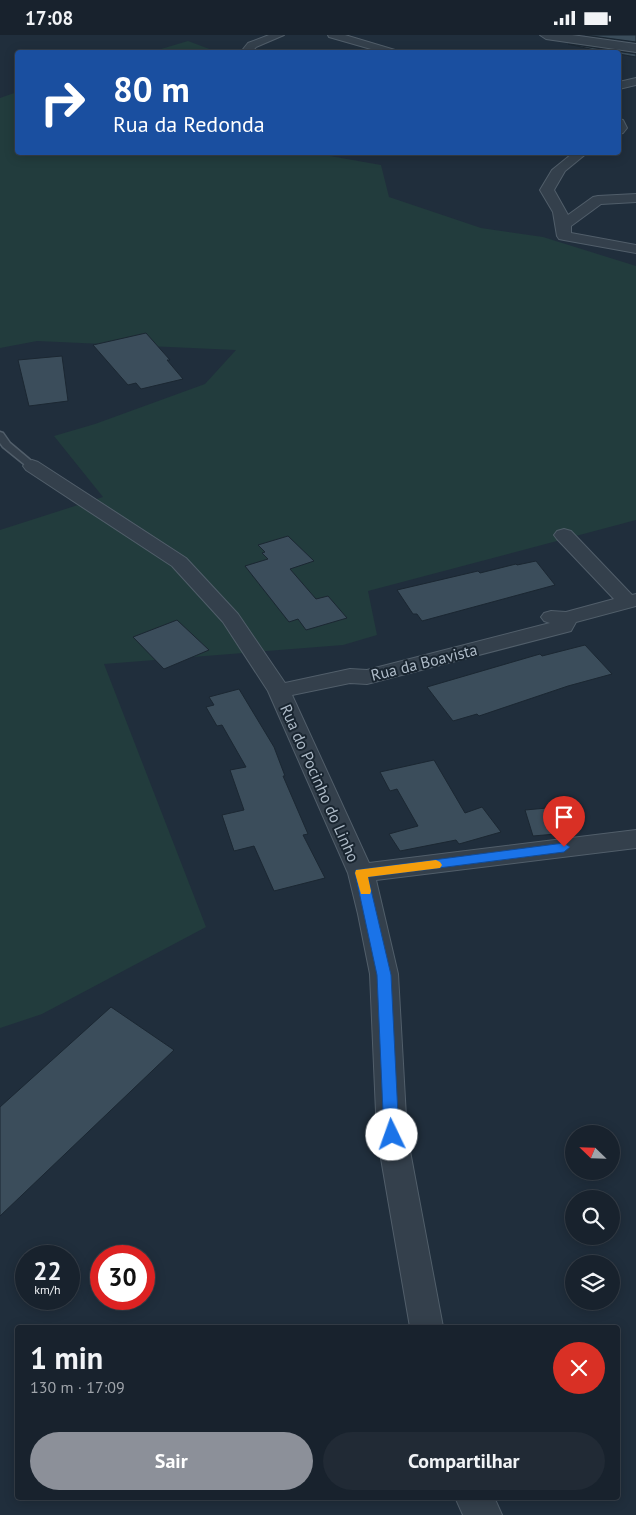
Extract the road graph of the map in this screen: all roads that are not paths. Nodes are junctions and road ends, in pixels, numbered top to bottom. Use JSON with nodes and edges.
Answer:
{"nodes":[{"id":1,"x":279,"y":35,"type":"edge"},
{"id":2,"x":333,"y":35,"type":"edge"},
{"id":3,"x":546,"y":35,"type":"edge"},
{"id":4,"x":636,"y":48,"type":"edge"},
{"id":5,"x":248,"y":50,"type":"edge"},
{"id":6,"x":389,"y":50,"type":"edge"},
{"id":7,"x":636,"y":81,"type":"edge"},
{"id":8,"x":621,"y":85,"type":"edge"},
{"id":9,"x":578,"y":155,"type":"edge"},
{"id":10,"x":636,"y":198,"type":"edge"},
{"id":11,"x":565,"y":230,"type":"junction"},
{"id":12,"x":636,"y":249,"type":"edge"},
{"id":13,"x":0,"y":435,"type":"edge"},
{"id":14,"x":32,"y":466,"type":"joint"},
{"id":15,"x":564,"y":535,"type":"dead end"},
{"id":16,"x":632,"y":601,"type":"edge"},
{"id":17,"x":350,"y":676,"type":"joint"},
{"id":18,"x":279,"y":691,"type":"junction"},
{"id":19,"x":636,"y":839,"type":"edge"},
{"id":20,"x":361,"y":873,"type":"junction"},
{"id":21,"x":427,"y":1325,"type":"edge"},
{"id":22,"x":475,"y":1500,"type":"edge"},
{"id":23,"x":484,"y":1515,"type":"edge"}],
"edges":[{"from":1,"to":5,"type":"street"},
{"from":2,"to":6,"type":"street"},
{"from":3,"to":4,"type":"street"},
{"from":7,"to":8,"type":"street"},
{"from":9,"to":11,"type":"street"},
{"from":10,"to":11,"type":"street"},
{"from":11,"to":12,"type":"street"},
{"from":13,"to":14,"type":"lane"},
{"from":14,"to":18,"type":"street","name":"Rua do Pocinho do Linho"},
{"from":15,"to":16,"type":"street"},
{"from":16,"to":17,"type":"street","name":"Rua da Boavista"},
{"from":17,"to":18,"type":"street"},
{"from":18,"to":20,"type":"street","name":"Rua do Pocinho do Linho"},
{"from":19,"to":20,"type":"street"},
{"from":20,"to":21,"type":"street","name":"Rua do Pocinho do Linho"},
{"from":22,"to":23,"type":"street"}]}
